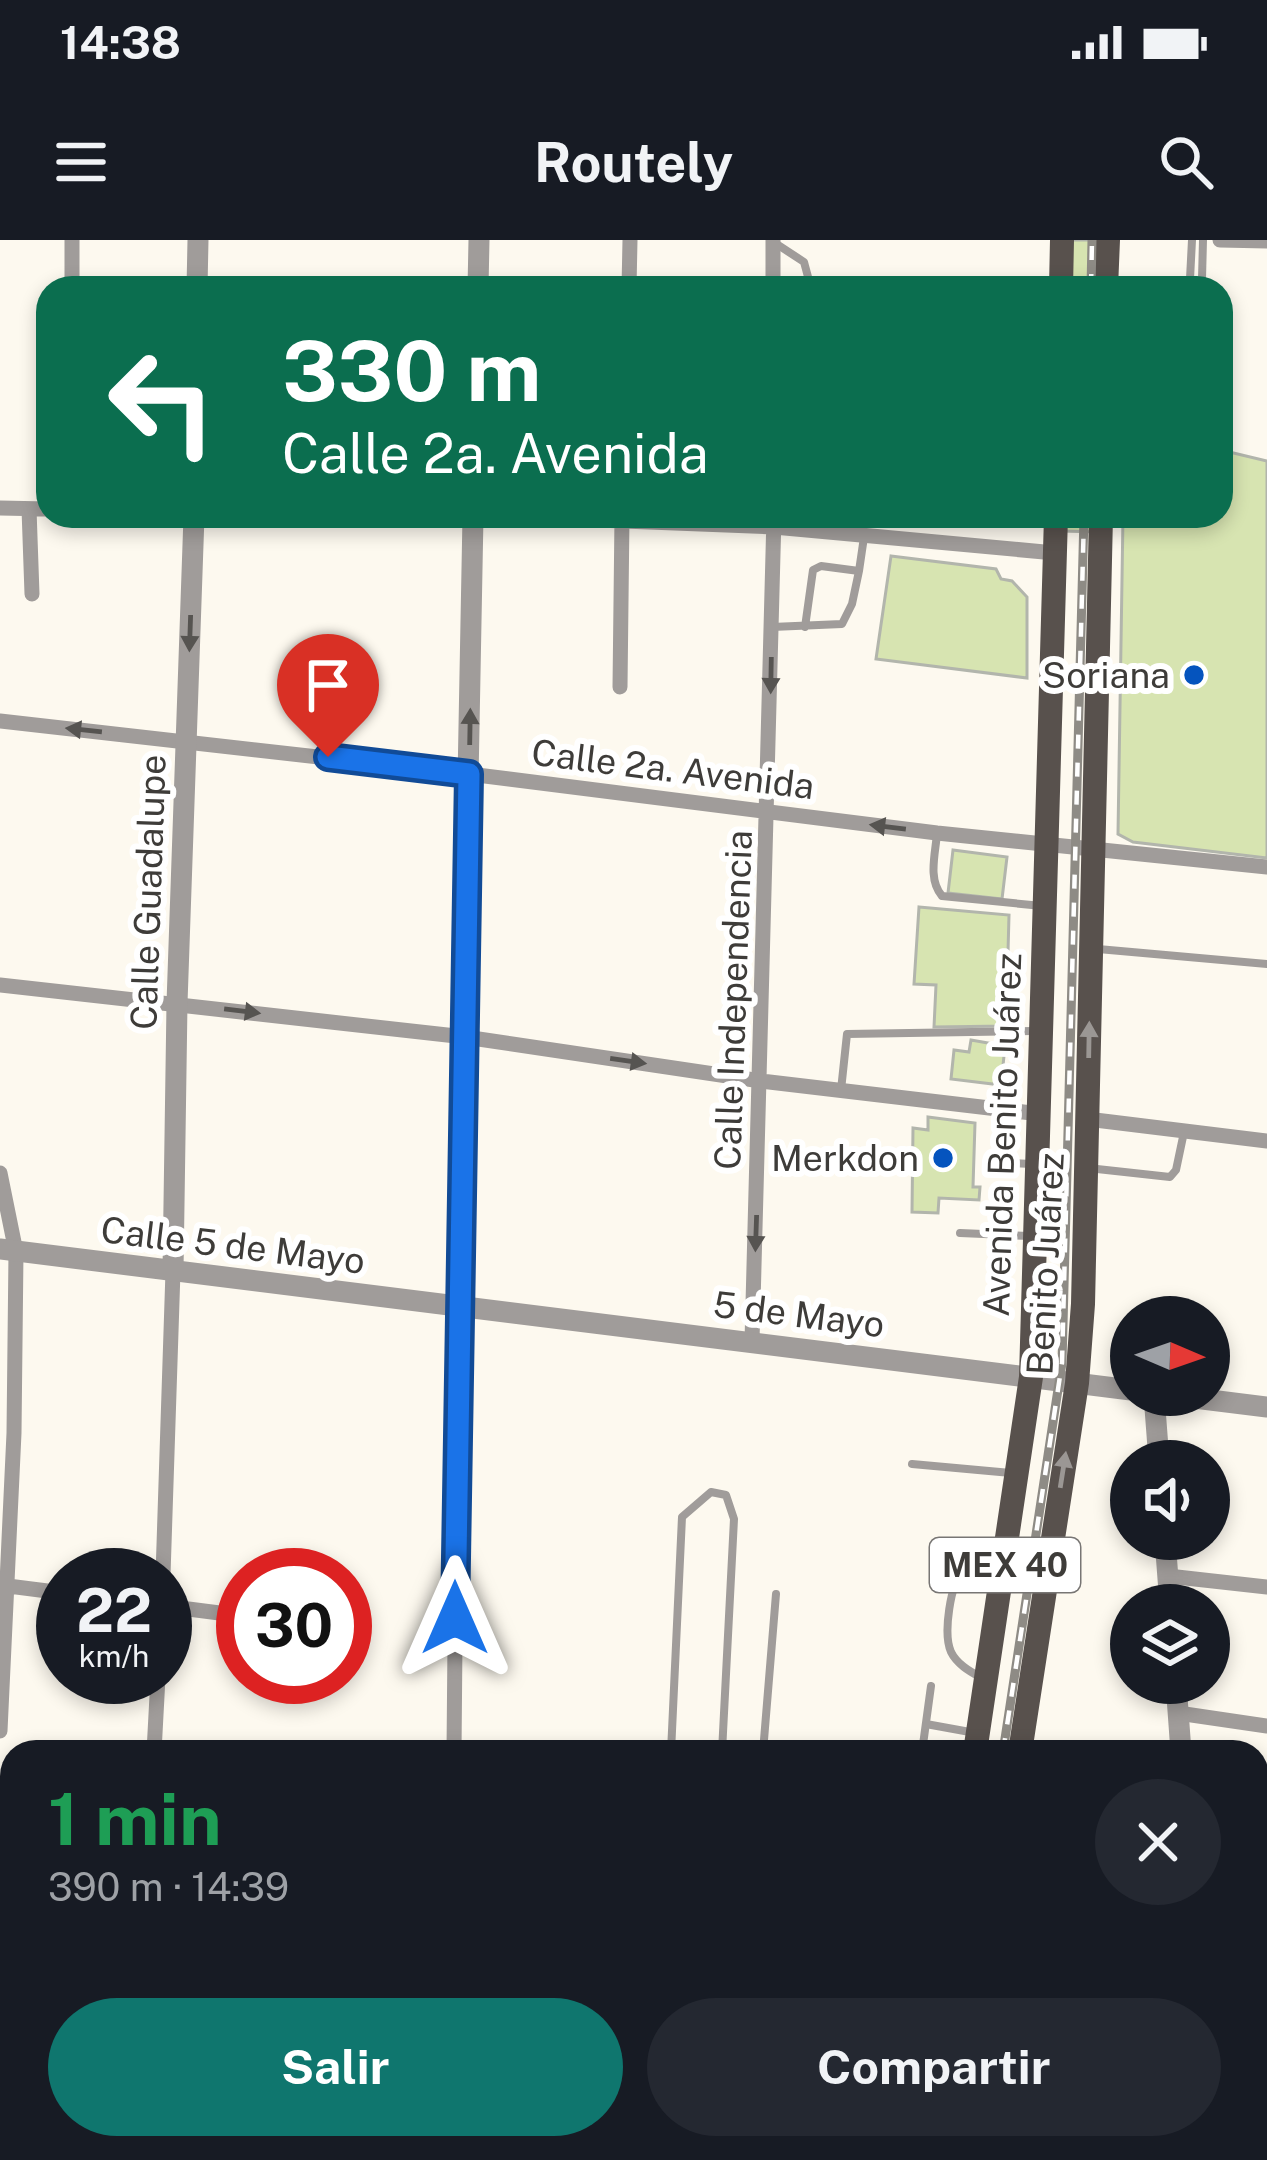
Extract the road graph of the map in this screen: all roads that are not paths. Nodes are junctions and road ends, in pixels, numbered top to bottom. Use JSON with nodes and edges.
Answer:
{"nodes":[{"id":1,"x":72,"y":240,"type":"edge"},
{"id":2,"x":198,"y":240,"type":"edge"},
{"id":3,"x":479,"y":240,"type":"edge"},
{"id":4,"x":630,"y":240,"type":"edge"},
{"id":5,"x":1062,"y":240,"type":"edge"},
{"id":6,"x":1108,"y":240,"type":"edge"},
{"id":7,"x":1192,"y":240,"type":"edge"},
{"id":8,"x":1203,"y":240,"type":"edge"},
{"id":9,"x":1220,"y":240,"type":"edge"},
{"id":10,"x":773,"y":241,"type":"edge"},
{"id":11,"x":1267,"y":241,"type":"edge"},
{"id":12,"x":72,"y":276,"type":"edge"},
{"id":13,"x":197,"y":276,"type":"edge"},
{"id":14,"x":478,"y":276,"type":"edge"},
{"id":15,"x":628,"y":276,"type":"edge"},
{"id":16,"x":773,"y":276,"type":"edge"},
{"id":17,"x":808,"y":276,"type":"edge"},
{"id":18,"x":1061,"y":276,"type":"edge"},
{"id":19,"x":1106,"y":276,"type":"edge"},
{"id":20,"x":1190,"y":276,"type":"edge"},
{"id":21,"x":1202,"y":276,"type":"edge"},
{"id":22,"x":0,"y":508,"type":"edge"},
{"id":23,"x":29,"y":509,"type":"junction"},
{"id":24,"x":36,"y":509,"type":"edge"},
{"id":25,"x":194,"y":528,"type":"edge"},
{"id":26,"x":473,"y":528,"type":"edge"},
{"id":27,"x":622,"y":528,"type":"edge"},
{"id":28,"x":774,"y":528,"type":"edge"},
{"id":29,"x":813,"y":528,"type":"edge"},
{"id":30,"x":1055,"y":528,"type":"edge"},
{"id":31,"x":1100,"y":528,"type":"edge"},
{"id":32,"x":865,"y":536,"type":"junction"},
{"id":33,"x":1054,"y":553,"type":"junction"},
{"id":34,"x":859,"y":571,"type":"junction"},
{"id":35,"x":32,"y":594,"type":"dead end"},
{"id":36,"x":772,"y":627,"type":"junction"},
{"id":37,"x":805,"y":627,"type":"junction"},
{"id":38,"x":620,"y":687,"type":"dead end"},
{"id":39,"x":0,"y":721,"type":"edge"},
{"id":40,"x":187,"y":741,"type":"junction"},
{"id":41,"x":469,"y":774,"type":"junction"},
{"id":42,"x":769,"y":812,"type":"junction"},
{"id":43,"x":937,"y":833,"type":"junction"},
{"id":44,"x":1046,"y":842,"type":"junction"},
{"id":45,"x":1093,"y":847,"type":"junction"},
{"id":46,"x":1267,"y":867,"type":"edge"},
{"id":47,"x":1045,"y":906,"type":"junction"},
{"id":48,"x":1090,"y":949,"type":"junction"},
{"id":49,"x":1267,"y":964,"type":"edge"},
{"id":50,"x":0,"y":985,"type":"edge"},
{"id":51,"x":176,"y":1003,"type":"junction"},
{"id":52,"x":1042,"y":1030,"type":"junction"},
{"id":53,"x":465,"y":1037,"type":"junction"},
{"id":54,"x":761,"y":1081,"type":"junction"},
{"id":55,"x":842,"y":1090,"type":"junction"},
{"id":56,"x":1040,"y":1114,"type":"junction"},
{"id":57,"x":1087,"y":1120,"type":"junction"},
{"id":58,"x":1184,"y":1132,"type":"junction"},
{"id":59,"x":1267,"y":1141,"type":"edge"},
{"id":60,"x":993,"y":1162,"type":"dead end"},
{"id":61,"x":1039,"y":1164,"type":"junction"},
{"id":62,"x":1086,"y":1168,"type":"junction"},
{"id":63,"x":0,"y":1173,"type":"edge"},
{"id":64,"x":960,"y":1233,"type":"dead end"},
{"id":65,"x":1037,"y":1237,"type":"junction"},
{"id":66,"x":8,"y":1250,"type":"edge"},
{"id":67,"x":172,"y":1271,"type":"junction"},
{"id":68,"x":458,"y":1306,"type":"junction"},
{"id":69,"x":752,"y":1342,"type":"junction"},
{"id":70,"x":1031,"y":1377,"type":"junction"},
{"id":71,"x":1077,"y":1383,"type":"junction"},
{"id":72,"x":1110,"y":1387,"type":"edge"},
{"id":73,"x":1230,"y":1402,"type":"edge"},
{"id":74,"x":1267,"y":1407,"type":"edge"},
{"id":75,"x":912,"y":1464,"type":"dead end"},
{"id":76,"x":1019,"y":1474,"type":"junction"},
{"id":77,"x":164,"y":1548,"type":"edge"},
{"id":78,"x":1007,"y":1549,"type":"junction"},
{"id":79,"x":1050,"y":1555,"type":"junction"},
{"id":80,"x":1167,"y":1560,"type":"edge"},
{"id":81,"x":1168,"y":1576,"type":"junction"},
{"id":82,"x":1169,"y":1584,"type":"edge"},
{"id":83,"x":2,"y":1585,"type":"edge"},
{"id":84,"x":1267,"y":1587,"type":"edge"},
{"id":85,"x":36,"y":1589,"type":"edge"},
{"id":86,"x":776,"y":1594,"type":"dead end"},
{"id":87,"x":1000,"y":1597,"type":"junction"},
{"id":88,"x":1042,"y":1603,"type":"junction"},
{"id":89,"x":986,"y":1681,"type":"junction"},
{"id":90,"x":931,"y":1685,"type":"dead end"},
{"id":91,"x":157,"y":1704,"type":"edge"},
{"id":92,"x":1177,"y":1704,"type":"edge"},
{"id":93,"x":1178,"y":1713,"type":"junction"},
{"id":94,"x":926,"y":1724,"type":"junction"},
{"id":95,"x":1267,"y":1726,"type":"edge"},
{"id":96,"x":0,"y":1731,"type":"edge"},
{"id":97,"x":155,"y":1740,"type":"edge"},
{"id":98,"x":454,"y":1740,"type":"edge"},
{"id":99,"x":672,"y":1740,"type":"edge"},
{"id":100,"x":723,"y":1740,"type":"edge"},
{"id":101,"x":764,"y":1740,"type":"edge"},
{"id":102,"x":924,"y":1740,"type":"edge"},
{"id":103,"x":970,"y":1740,"type":"edge"},
{"id":104,"x":976,"y":1740,"type":"edge"},
{"id":105,"x":1022,"y":1740,"type":"edge"},
{"id":106,"x":1179,"y":1740,"type":"edge"}],
"edges":[{"from":1,"to":12,"type":"street"},
{"from":2,"to":13,"type":"street"},
{"from":3,"to":14,"type":"street"},
{"from":4,"to":15,"type":"street"},
{"from":5,"to":18,"type":"main road"},
{"from":6,"to":19,"type":"main road"},
{"from":7,"to":20,"type":"lane"},
{"from":8,"to":21,"type":"lane"},
{"from":9,"to":11,"type":"street"},
{"from":10,"to":16,"type":"street"},
{"from":10,"to":17,"type":"lane"},
{"from":22,"to":23,"type":"street"},
{"from":23,"to":24,"type":"street"},
{"from":23,"to":35,"type":"street"},
{"from":25,"to":40,"type":"street","name":"Calle Guadalupe","one_way":true},
{"from":41,"to":26,"type":"street","one_way":true},
{"from":27,"to":38,"type":"street"},
{"from":28,"to":36,"type":"street","name":"Calle Independencia"},
{"from":29,"to":32,"type":"street"},
{"from":30,"to":33,"type":"main road","name":"Avenida Benito Juárez","number":"MEX 40"},
{"from":31,"to":45,"type":"main road","number":"MEX 40"},
{"from":32,"to":33,"type":"street"},
{"from":32,"to":34,"type":"lane"},
{"from":33,"to":44,"type":"main road","name":"Avenida Benito Juárez","number":"MEX 40"},
{"from":34,"to":37,"type":"lane"},
{"from":34,"to":37,"type":"lane"},
{"from":36,"to":37,"type":"lane"},
{"from":36,"to":42,"type":"street","name":"Calle Independencia","one_way":true},
{"from":40,"to":39,"type":"street","name":"Calle 2a. Avenida","one_way":true},
{"from":40,"to":41,"type":"street","name":"Calle 2a. Avenida"},
{"from":40,"to":51,"type":"street","name":"Calle Guadalupe"},
{"from":41,"to":42,"type":"street","name":"Calle 2a. Avenida"},
{"from":41,"to":53,"type":"street"},
{"from":43,"to":42,"type":"street","name":"Calle 2a. Avenida","one_way":true},
{"from":42,"to":54,"type":"street","name":"Calle Independencia"},
{"from":43,"to":44,"type":"street","name":"Calle 2a. Avenida"},
{"from":43,"to":47,"type":"lane"},
{"from":44,"to":45,"type":"street","name":"Calle 2a. Avenida"},
{"from":44,"to":47,"type":"main road","name":"Avenida Benito Juárez","number":"MEX 40"},
{"from":45,"to":46,"type":"street","name":"Calle 2a. Avenida"},
{"from":45,"to":48,"type":"main road","name":"Benito Juárez","number":"MEX 40"},
{"from":47,"to":52,"type":"main road","name":"Avenida Benito Juárez","number":"MEX 40"},
{"from":48,"to":49,"type":"lane"},
{"from":57,"to":48,"type":"main road","name":"Benito Juárez","number":"MEX 40","one_way":true},
{"from":50,"to":51,"type":"street"},
{"from":51,"to":53,"type":"street","one_way":true},
{"from":51,"to":67,"type":"street","name":"Calle Guadalupe"},
{"from":52,"to":55,"type":"lane"},
{"from":52,"to":56,"type":"main road","name":"Avenida Benito Juárez","number":"MEX 40"},
{"from":53,"to":54,"type":"street","one_way":true},
{"from":53,"to":68,"type":"street"},
{"from":54,"to":55,"type":"street"},
{"from":54,"to":69,"type":"street","name":"Calle Independencia","one_way":true},
{"from":55,"to":56,"type":"street"},
{"from":56,"to":61,"type":"main road","name":"Avenida Benito Juárez","number":"MEX 40"},
{"from":57,"to":58,"type":"street"},
{"from":57,"to":62,"type":"main road","name":"Benito Juárez","number":"MEX 40"},
{"from":58,"to":59,"type":"street"},
{"from":58,"to":62,"type":"lane"},
{"from":60,"to":61,"type":"lane"},
{"from":61,"to":65,"type":"main road","name":"Avenida Benito Juárez","number":"MEX 40"},
{"from":62,"to":71,"type":"main road","name":"Benito Juárez","number":"MEX 40"},
{"from":63,"to":66,"type":"street"},
{"from":64,"to":65,"type":"lane"},
{"from":65,"to":70,"type":"main road","name":"Avenida Benito Juárez","number":"MEX 40"},
{"from":66,"to":67,"type":"street","name":"Calle 5 de Mayo"},
{"from":66,"to":83,"type":"street"},
{"from":67,"to":68,"type":"street","name":"Calle 5 de Mayo"},
{"from":67,"to":77,"type":"street"},
{"from":68,"to":69,"type":"street","name":"5 de Mayo"},
{"from":68,"to":98,"type":"street"},
{"from":69,"to":70,"type":"street","name":"5 de Mayo"},
{"from":70,"to":71,"type":"street","name":"5 de Mayo"},
{"from":70,"to":76,"type":"main road","name":"Avenida Benito Juárez","number":"MEX 40"},
{"from":71,"to":72,"type":"street","name":"5 de Mayo"},
{"from":79,"to":71,"type":"main road","name":"Benito Juárez","number":"MEX 40","one_way":true},
{"from":73,"to":74,"type":"street"},
{"from":75,"to":76,"type":"lane"},
{"from":76,"to":78,"type":"main road","name":"Avenida Benito Juárez","number":"MEX 40"},
{"from":78,"to":79,"type":"lane"},
{"from":78,"to":87,"type":"main road","name":"Avenida Benito Juárez","number":"MEX 40"},
{"from":78,"to":89,"type":"lane"},
{"from":79,"to":88,"type":"main road","name":"Benito Juárez","number":"MEX 40"},
{"from":80,"to":81,"type":"street"},
{"from":81,"to":82,"type":"street"},
{"from":81,"to":84,"type":"street"},
{"from":83,"to":85,"type":"street"},
{"from":83,"to":96,"type":"street"},
{"from":86,"to":101,"type":"lane"},
{"from":87,"to":88,"type":"main road"},
{"from":87,"to":89,"type":"main road","name":"Avenida Benito Juárez","number":"MEX 40"},
{"from":88,"to":105,"type":"main road","name":"Benito Juárez","number":"MEX 40"},
{"from":89,"to":104,"type":"main road","name":"Avenida Benito Juárez","number":"MEX 40"},
{"from":90,"to":94,"type":"lane"},
{"from":91,"to":97,"type":"street"},
{"from":92,"to":93,"type":"street"},
{"from":93,"to":95,"type":"street"},
{"from":93,"to":106,"type":"street"},
{"from":94,"to":102,"type":"lane"},
{"from":94,"to":103,"type":"lane"},
{"from":99,"to":100,"type":"lane"}]}
